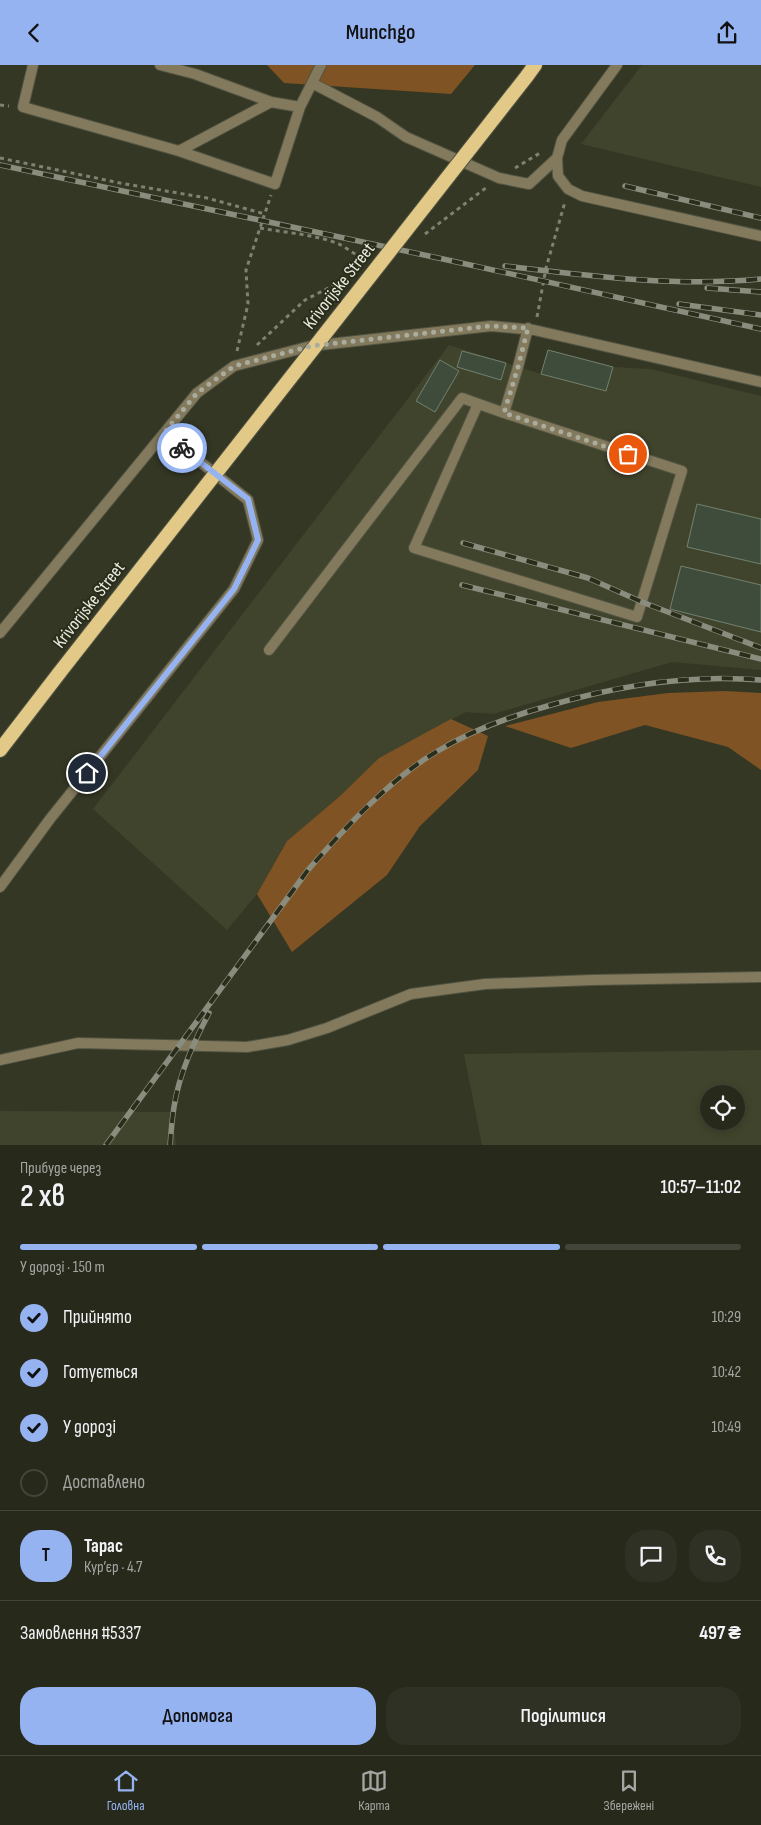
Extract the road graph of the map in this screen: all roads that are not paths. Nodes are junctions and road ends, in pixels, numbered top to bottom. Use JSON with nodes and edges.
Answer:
{"nodes":[{"id":1,"x":33,"y":65,"type":"edge"},
{"id":2,"x":160,"y":65,"type":"edge"},
{"id":3,"x":321,"y":65,"type":"edge"},
{"id":4,"x":617,"y":65,"type":"edge"},
{"id":5,"x":531,"y":70,"type":"edge"},
{"id":6,"x":312,"y":83,"type":"junction"},
{"id":7,"x":271,"y":102,"type":"junction"},
{"id":8,"x":300,"y":107,"type":"junction"},
{"id":9,"x":179,"y":151,"type":"junction"},
{"id":10,"x":557,"y":158,"type":"junction"},
{"id":11,"x":761,"y":236,"type":"edge"},
{"id":12,"x":531,"y":329,"type":"junction"},
{"id":13,"x":761,"y":382,"type":"edge"},
{"id":14,"x":478,"y":404,"type":"junction"},
{"id":15,"x":504,"y":413,"type":"junction"},
{"id":16,"x":164,"y":433,"type":"junction"},
{"id":17,"x":0,"y":633,"type":"edge"},
{"id":18,"x":269,"y":650,"type":"dead end"},
{"id":19,"x":0,"y":749,"type":"edge"},
{"id":20,"x":0,"y":887,"type":"edge"},
{"id":21,"x":761,"y":977,"type":"edge"},
{"id":22,"x":0,"y":1060,"type":"edge"}],
"edges":[{"from":1,"to":9,"type":"lane"},
{"from":2,"to":7,"type":"lane"},
{"from":3,"to":6,"type":"lane"},
{"from":4,"to":10,"type":"lane"},
{"from":5,"to":19,"type":"highway","name":"Krivorijske Street","bridge":true},
{"from":6,"to":8,"type":"lane"},
{"from":6,"to":10,"type":"lane"},
{"from":7,"to":8,"type":"lane"},
{"from":7,"to":9,"type":"lane"},
{"from":8,"to":9,"type":"lane"},
{"from":10,"to":11,"type":"lane"},
{"from":12,"to":13,"type":"lane"},
{"from":12,"to":15,"type":"lane"},
{"from":12,"to":16,"type":"lane"},
{"from":14,"to":15,"type":"lane"},
{"from":14,"to":15,"type":"lane"},
{"from":14,"to":18,"type":"lane"},
{"from":16,"to":17,"type":"lane"},
{"from":16,"to":20,"type":"lane"},
{"from":21,"to":22,"type":"lane"}]}
